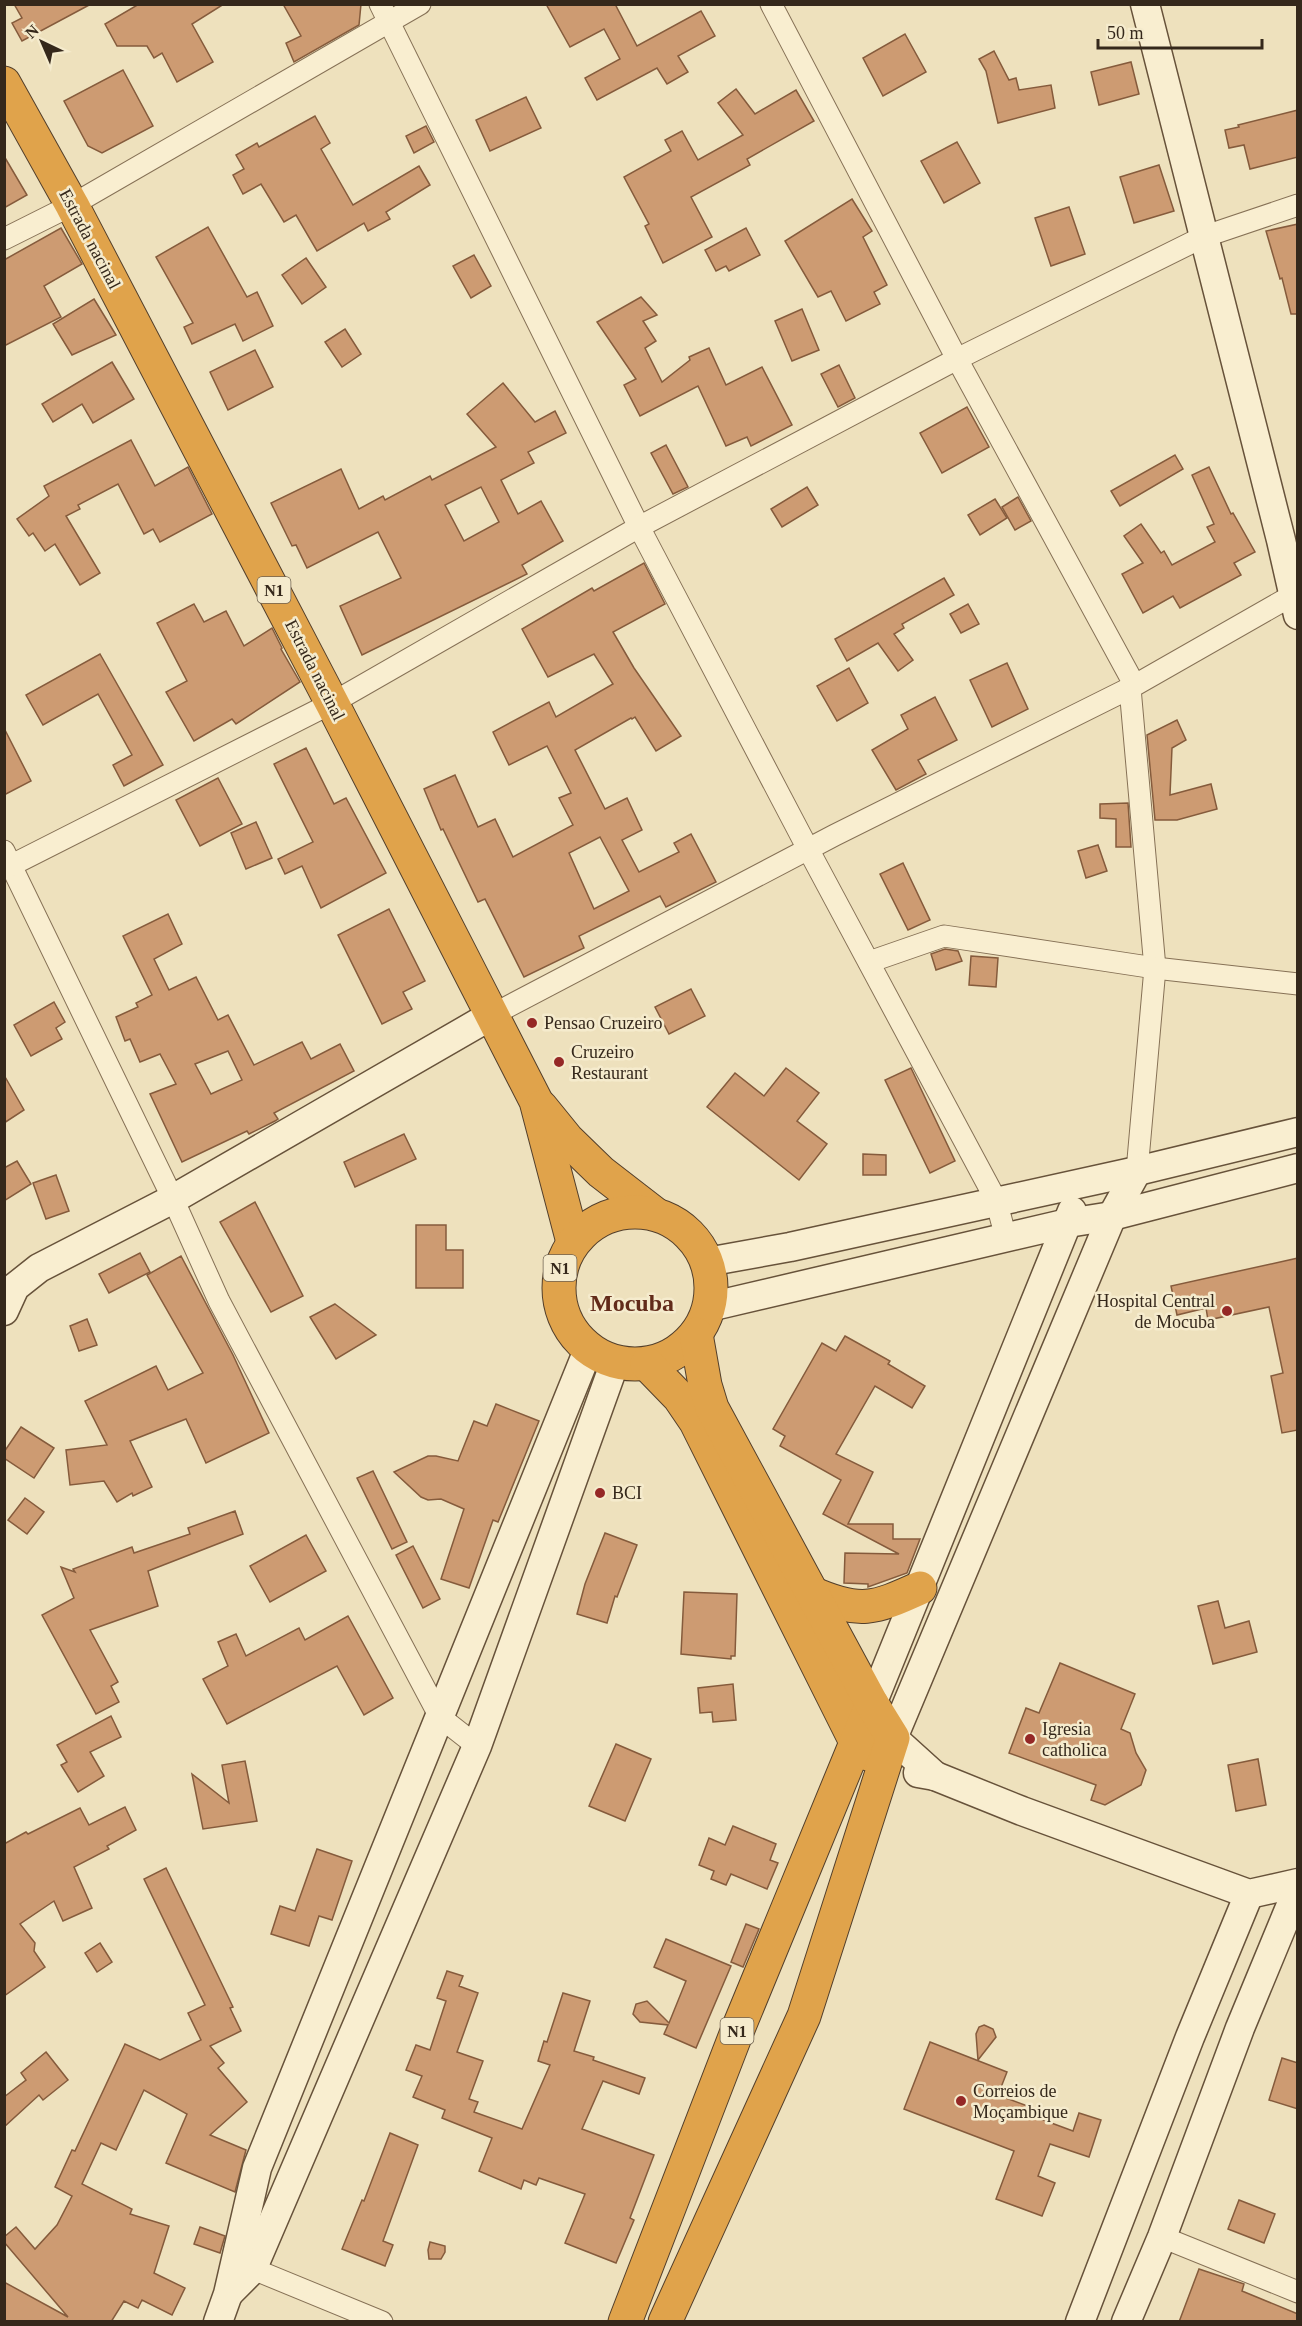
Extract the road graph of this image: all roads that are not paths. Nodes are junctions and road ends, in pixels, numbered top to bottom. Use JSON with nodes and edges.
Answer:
{"nodes":[{"id":1,"x":420,"y":4,"type":"edge"},
{"id":2,"x":771,"y":4,"type":"edge"},
{"id":3,"x":1145,"y":4,"type":"edge"},
{"id":4,"x":384,"y":13,"type":"edge"},
{"id":5,"x":4,"y":83,"type":"edge"},
{"id":6,"x":72,"y":205,"type":"junction"},
{"id":7,"x":1298,"y":205,"type":"edge"},
{"id":8,"x":1203,"y":237,"type":"junction"},
{"id":9,"x":4,"y":239,"type":"edge"},
{"id":10,"x":957,"y":359,"type":"junction"},
{"id":11,"x":639,"y":527,"type":"junction"},
{"id":12,"x":1289,"y":540,"type":"edge"},
{"id":13,"x":1295,"y":605,"type":"edge"},
{"id":14,"x":1132,"y":686,"type":"junction"},
{"id":15,"x":332,"y":703,"type":"junction"},
{"id":16,"x":808,"y":849,"type":"junction"},
{"id":17,"x":7,"y":862,"type":"edge"},
{"id":18,"x":869,"y":962,"type":"junction"},
{"id":19,"x":1155,"y":968,"type":"junction"},
{"id":20,"x":1298,"y":984,"type":"edge"},
{"id":21,"x":492,"y":1016,"type":"junction"},
{"id":22,"x":536,"y":1101,"type":"junction"},
{"id":23,"x":1298,"y":1132,"type":"edge"},
{"id":24,"x":1298,"y":1168,"type":"edge"},
{"id":25,"x":1137,"y":1171,"type":"junction"},
{"id":26,"x":1082,"y":1182,"type":"junction"},
{"id":27,"x":173,"y":1199,"type":"junction"},
{"id":28,"x":996,"y":1200,"type":"junction"},
{"id":29,"x":654,"y":1213,"type":"junction"},
{"id":30,"x":1112,"y":1216,"type":"junction"},
{"id":31,"x":1068,"y":1223,"type":"junction"},
{"id":32,"x":1006,"y":1238,"type":"junction"},
{"id":33,"x":573,"y":1242,"type":"junction"},
{"id":34,"x":707,"y":1262,"type":"junction"},
{"id":35,"x":4,"y":1311,"type":"edge"},
{"id":36,"x":702,"y":1321,"type":"junction"},
{"id":37,"x":602,"y":1356,"type":"junction"},
{"id":38,"x":647,"y":1364,"type":"junction"},
{"id":39,"x":920,"y":1588,"type":"junction"},
{"id":40,"x":812,"y":1593,"type":"junction"},
{"id":41,"x":872,"y":1704,"type":"junction"},
{"id":42,"x":440,"y":1717,"type":"junction"},
{"id":43,"x":857,"y":1744,"type":"junction"},
{"id":44,"x":477,"y":1746,"type":"junction"},
{"id":45,"x":888,"y":1753,"type":"junction"},
{"id":46,"x":1298,"y":1883,"type":"edge"},
{"id":47,"x":1298,"y":1888,"type":"edge"},
{"id":48,"x":1250,"y":1894,"type":"junction"},
{"id":49,"x":1162,"y":2237,"type":"junction"},
{"id":50,"x":244,"y":2265,"type":"junction"},
{"id":51,"x":1298,"y":2292,"type":"edge"},
{"id":52,"x":218,"y":2322,"type":"edge"},
{"id":53,"x":382,"y":2322,"type":"edge"},
{"id":54,"x":625,"y":2322,"type":"edge"},
{"id":55,"x":666,"y":2322,"type":"edge"},
{"id":56,"x":1080,"y":2322,"type":"edge"},
{"id":57,"x":1126,"y":2322,"type":"edge"}],
"edges":[{"from":1,"to":4,"type":"street"},
{"from":2,"to":10,"type":"street"},
{"from":3,"to":8,"type":"street"},
{"from":4,"to":6,"type":"street"},
{"from":4,"to":11,"type":"street"},
{"from":5,"to":6,"type":"highway","name":"Estrada nacinal","number":"N1"},
{"from":6,"to":9,"type":"street"},
{"from":6,"to":15,"type":"highway","name":"Estrada nacinal","number":"N1"},
{"from":7,"to":8,"type":"street"},
{"from":8,"to":10,"type":"street"},
{"from":8,"to":12,"type":"street"},
{"from":10,"to":11,"type":"street"},
{"from":10,"to":14,"type":"street"},
{"from":11,"to":15,"type":"street"},
{"from":11,"to":16,"type":"street"},
{"from":12,"to":13,"type":"street"},
{"from":13,"to":14,"type":"street"},
{"from":14,"to":16,"type":"street"},
{"from":14,"to":19,"type":"street"},
{"from":15,"to":17,"type":"street"},
{"from":15,"to":21,"type":"highway","name":"Estrada nacinal","number":"N1"},
{"from":16,"to":18,"type":"street"},
{"from":16,"to":21,"type":"street"},
{"from":17,"to":27,"type":"street"},
{"from":18,"to":19,"type":"street"},
{"from":18,"to":28,"type":"street"},
{"from":19,"to":20,"type":"street"},
{"from":19,"to":25,"type":"street"},
{"from":21,"to":22,"type":"highway","name":"Estrada nacinal","number":"N1"},
{"from":21,"to":27,"type":"street"},
{"from":22,"to":29,"type":"highway","number":"N1"},
{"from":22,"to":33,"type":"highway","number":"N1"},
{"from":23,"to":25,"type":"street"},
{"from":24,"to":30,"type":"street"},
{"from":25,"to":26,"type":"street"},
{"from":25,"to":30,"type":"street"},
{"from":26,"to":28,"type":"street"},
{"from":26,"to":31,"type":"street"},
{"from":27,"to":35,"type":"street"},
{"from":27,"to":42,"type":"street"},
{"from":28,"to":32,"type":"street"},
{"from":28,"to":34,"type":"street"},
{"from":29,"to":33,"type":"highway","number":"N1"},
{"from":29,"to":34,"type":"highway","number":"N1"},
{"from":30,"to":31,"type":"street"},
{"from":30,"to":45,"type":"street"},
{"from":31,"to":32,"type":"street"},
{"from":31,"to":39,"type":"street"},
{"from":32,"to":36,"type":"street"},
{"from":33,"to":37,"type":"highway","number":"N1"},
{"from":34,"to":36,"type":"highway","number":"N1"},
{"from":36,"to":38,"type":"highway"},
{"from":36,"to":40,"type":"highway","number":"N1"},
{"from":37,"to":38,"type":"highway"},
{"from":37,"to":42,"type":"street"},
{"from":37,"to":44,"type":"street"},
{"from":38,"to":43,"type":"highway"},
{"from":39,"to":40,"type":"highway"},
{"from":39,"to":41,"type":"street"},
{"from":40,"to":41,"type":"highway","number":"N1"},
{"from":41,"to":43,"type":"highway","number":"N1"},
{"from":41,"to":45,"type":"highway","number":"N1"},
{"from":42,"to":44,"type":"street"},
{"from":42,"to":50,"type":"street"},
{"from":43,"to":45,"type":"highway"},
{"from":43,"to":54,"type":"highway","number":"N1"},
{"from":44,"to":50,"type":"street"},
{"from":45,"to":48,"type":"street"},
{"from":45,"to":55,"type":"highway"},
{"from":46,"to":48,"type":"street"},
{"from":47,"to":49,"type":"street"},
{"from":48,"to":56,"type":"street"},
{"from":49,"to":51,"type":"street"},
{"from":49,"to":57,"type":"street"},
{"from":50,"to":52,"type":"street"},
{"from":50,"to":53,"type":"street"}]}
